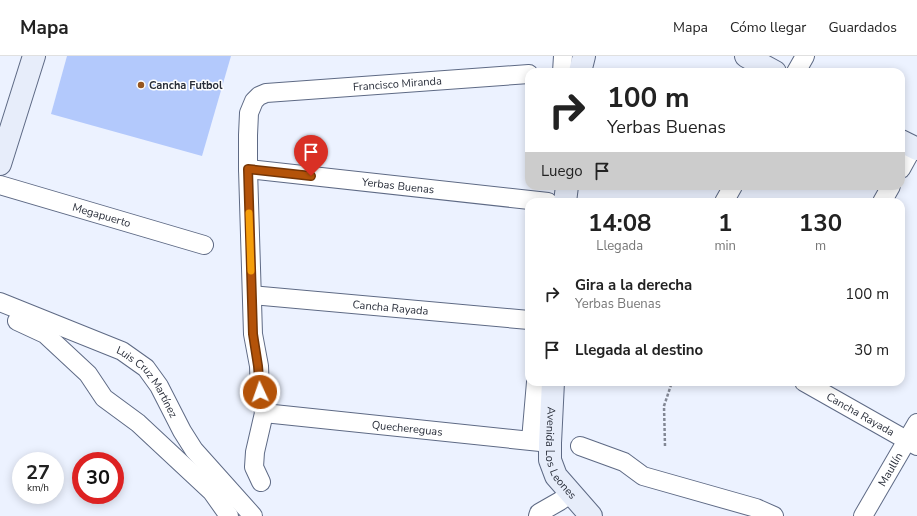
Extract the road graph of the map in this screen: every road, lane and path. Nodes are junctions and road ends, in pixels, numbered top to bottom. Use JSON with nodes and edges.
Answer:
{"nodes":[{"id":1,"x":34,"y":56,"type":"edge"},
{"id":2,"x":563,"y":56,"type":"edge"},
{"id":3,"x":584,"y":56,"type":"edge"},
{"id":4,"x":746,"y":56,"type":"edge"},
{"id":5,"x":805,"y":56,"type":"edge"},
{"id":6,"x":562,"y":68,"type":"edge"},
{"id":7,"x":581,"y":68,"type":"edge"},
{"id":8,"x":768,"y":68,"type":"edge"},
{"id":9,"x":798,"y":68,"type":"edge"},
{"id":10,"x":525,"y":74,"type":"edge"},
{"id":11,"x":912,"y":144,"type":"edge"},
{"id":12,"x":905,"y":159,"type":"edge"},
{"id":13,"x":0,"y":161,"type":"edge"},
{"id":14,"x":248,"y":169,"type":"junction"},
{"id":15,"x":0,"y":185,"type":"edge"},
{"id":16,"x":525,"y":199,"type":"edge"},
{"id":17,"x":204,"y":245,"type":"dead end"},
{"id":18,"x":252,"y":295,"type":"junction"},
{"id":19,"x":0,"y":302,"type":"edge"},
{"id":20,"x":0,"y":313,"type":"edge"},
{"id":21,"x":525,"y":320,"type":"edge"},
{"id":22,"x":536,"y":386,"type":"edge"},
{"id":23,"x":552,"y":386,"type":"edge"},
{"id":24,"x":671,"y":386,"type":"edge"},
{"id":25,"x":811,"y":386,"type":"edge"},
{"id":26,"x":264,"y":413,"type":"junction"},
{"id":27,"x":917,"y":423,"type":"edge"},
{"id":28,"x":540,"y":441,"type":"junction"},
{"id":29,"x":912,"y":444,"type":"edge"},
{"id":30,"x":580,"y":446,"type":"dead end"},
{"id":31,"x":665,"y":446,"type":"dead end"},
{"id":32,"x":261,"y":482,"type":"dead end"},
{"id":33,"x":571,"y":493,"type":"junction"},
{"id":34,"x":228,"y":516,"type":"edge"},
{"id":35,"x":253,"y":516,"type":"edge"},
{"id":36,"x":538,"y":516,"type":"edge"},
{"id":37,"x":591,"y":516,"type":"edge"},
{"id":38,"x":774,"y":516,"type":"edge"},
{"id":39,"x":863,"y":516,"type":"edge"}],
"edges":[{"from":1,"to":13,"type":"main road"},
{"from":2,"to":6,"type":"street"},
{"from":3,"to":7,"type":"main road"},
{"from":4,"to":8,"type":"main road"},
{"from":5,"to":9,"type":"street"},
{"from":10,"to":14,"type":"street","name":"Francisco Miranda"},
{"from":11,"to":12,"type":"street"},
{"from":14,"to":16,"type":"street","name":"Yerbas Buenas"},
{"from":14,"to":18,"type":"street"},
{"from":15,"to":17,"type":"street","name":"Megapuerto"},
{"from":18,"to":21,"type":"street","name":"Cancha Rayada"},
{"from":18,"to":26,"type":"street"},
{"from":19,"to":35,"type":"street","name":"Luis Cruz Martínez"},
{"from":20,"to":34,"type":"street"},
{"from":22,"to":28,"type":"street","name":"Avenida Los Leones"},
{"from":23,"to":28,"type":"main road","name":"Avenida Los Leones"},
{"from":24,"to":31,"type":"path"},
{"from":25,"to":29,"type":"street","name":"Cancha Rayada"},
{"from":26,"to":28,"type":"street","name":"Quechereguas"},
{"from":26,"to":32,"type":"street"},
{"from":27,"to":29,"type":"street","name":"Maullín"},
{"from":28,"to":33,"type":"main road","name":"Avenida Los Leones"},
{"from":29,"to":39,"type":"street","name":"Maullín"},
{"from":30,"to":38,"type":"street"},
{"from":33,"to":36,"type":"street"},
{"from":33,"to":37,"type":"main road","name":"Avenida Los Leones"}]}
